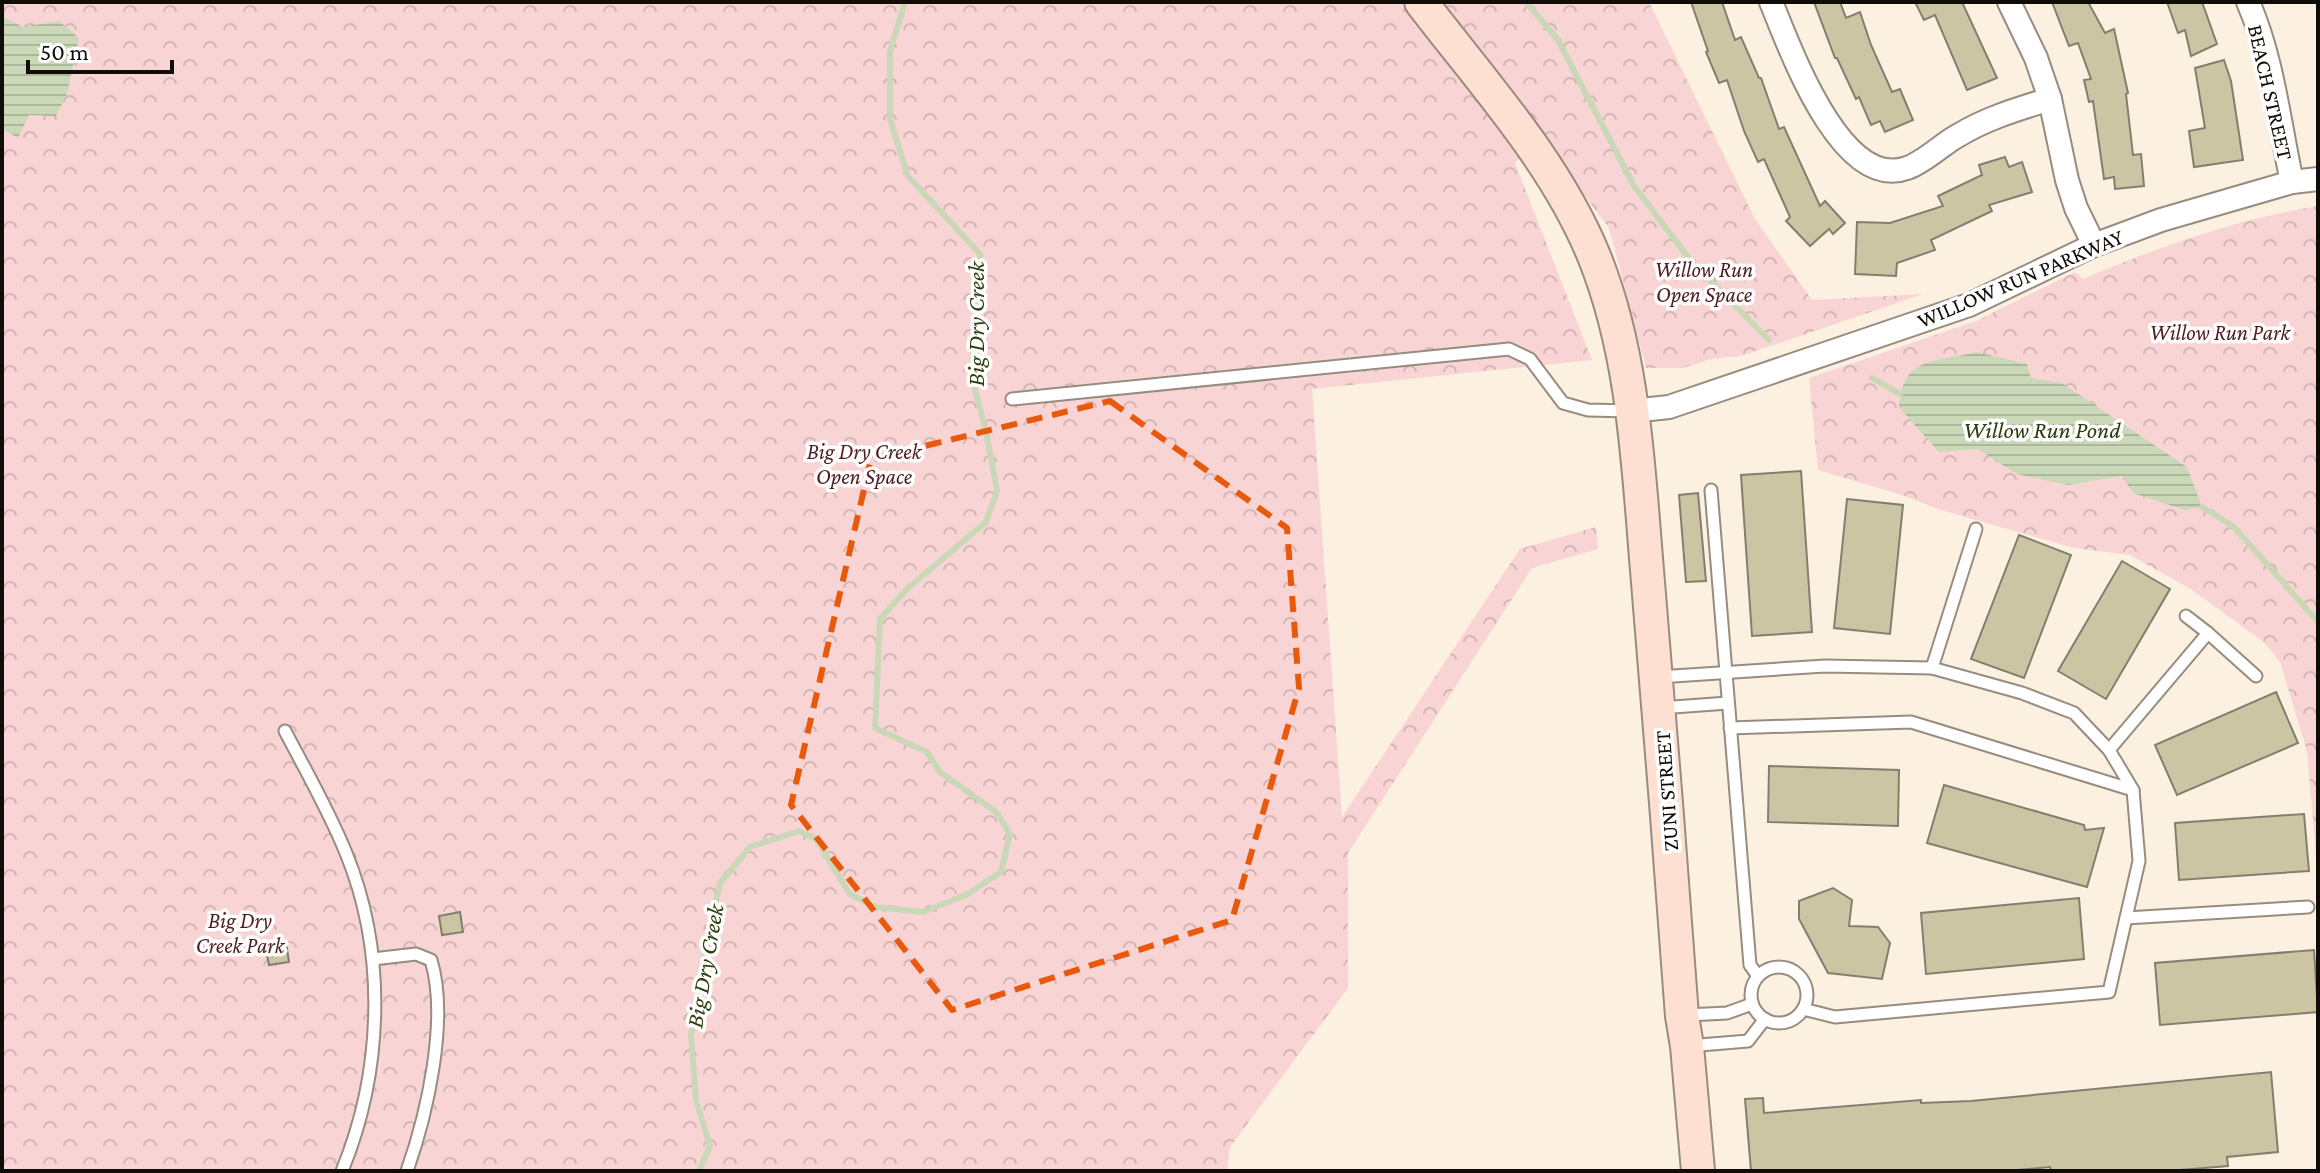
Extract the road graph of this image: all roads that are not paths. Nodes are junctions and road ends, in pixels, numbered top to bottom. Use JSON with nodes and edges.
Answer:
{"nodes":[{"id":1,"x":1421,"y":2,"type":"edge"},
{"id":2,"x":1771,"y":2,"type":"edge"},
{"id":3,"x":2009,"y":2,"type":"edge"},
{"id":4,"x":2248,"y":2,"type":"edge"},
{"id":5,"x":2050,"y":99,"type":"junction"},
{"id":6,"x":2318,"y":179,"type":"edge"},
{"id":7,"x":2292,"y":182,"type":"junction"},
{"id":8,"x":2094,"y":245,"type":"junction"},
{"id":9,"x":1012,"y":399,"type":"dead end"},
{"id":10,"x":1632,"y":411,"type":"junction"},
{"id":11,"x":1711,"y":490,"type":"dead end"},
{"id":12,"x":1976,"y":529,"type":"dead end"},
{"id":13,"x":2186,"y":616,"type":"dead end"},
{"id":14,"x":2208,"y":633,"type":"junction"},
{"id":15,"x":1932,"y":668,"type":"junction"},
{"id":16,"x":1726,"y":672,"type":"junction"},
{"id":17,"x":2256,"y":676,"type":"dead end"},
{"id":18,"x":1658,"y":692,"type":"junction"},
{"id":19,"x":1728,"y":703,"type":"junction"},
{"id":20,"x":1730,"y":728,"type":"junction"},
{"id":21,"x":285,"y":731,"type":"dead end"},
{"id":22,"x":2109,"y":750,"type":"junction"},
{"id":23,"x":2133,"y":790,"type":"junction"},
{"id":24,"x":2308,"y":907,"type":"dead end"},
{"id":25,"x":2126,"y":918,"type":"junction"},
{"id":26,"x":373,"y":959,"type":"junction"},
{"id":27,"x":1758,"y":976,"type":"junction"},
{"id":28,"x":1752,"y":1004,"type":"junction"},
{"id":29,"x":1803,"y":1009,"type":"junction"},
{"id":30,"x":1765,"y":1019,"type":"junction"},
{"id":31,"x":1685,"y":1031,"type":"junction"},
{"id":32,"x":342,"y":1171,"type":"edge"},
{"id":33,"x":407,"y":1171,"type":"edge"},
{"id":34,"x":1698,"y":1171,"type":"edge"}],
"edges":[{"from":1,"to":10,"type":"main road","name":"ZUNI STREET"},
{"from":2,"to":5,"type":"street"},
{"from":3,"to":5,"type":"street"},
{"from":4,"to":7,"type":"street","name":"BEACH STREET"},
{"from":5,"to":8,"type":"street"},
{"from":6,"to":7,"type":"street","name":"WILLOW RUN PARKWAY"},
{"from":7,"to":8,"type":"street","name":"WILLOW RUN PARKWAY"},
{"from":8,"to":10,"type":"street","name":"WILLOW RUN PARKWAY"},
{"from":9,"to":10,"type":"lane"},
{"from":10,"to":18,"type":"main road","name":"ZUNI STREET"},
{"from":11,"to":16,"type":"lane"},
{"from":12,"to":15,"type":"lane"},
{"from":13,"to":14,"type":"lane"},
{"from":14,"to":17,"type":"lane"},
{"from":14,"to":22,"type":"lane"},
{"from":15,"to":16,"type":"lane"},
{"from":15,"to":22,"type":"lane"},
{"from":16,"to":18,"type":"lane"},
{"from":16,"to":19,"type":"lane"},
{"from":18,"to":19,"type":"lane"},
{"from":18,"to":31,"type":"main road","name":"ZUNI STREET"},
{"from":19,"to":20,"type":"lane"},
{"from":20,"to":23,"type":"lane"},
{"from":20,"to":27,"type":"lane"},
{"from":21,"to":26,"type":"lane"},
{"from":22,"to":23,"type":"lane"},
{"from":23,"to":25,"type":"lane"},
{"from":24,"to":25,"type":"lane"},
{"from":25,"to":29,"type":"lane"},
{"from":26,"to":32,"type":"lane"},
{"from":26,"to":33,"type":"lane"},
{"from":27,"to":28,"type":"lane"},
{"from":27,"to":29,"type":"lane"},
{"from":28,"to":30,"type":"lane"},
{"from":28,"to":31,"type":"lane"},
{"from":29,"to":30,"type":"lane"},
{"from":30,"to":31,"type":"lane"},
{"from":31,"to":34,"type":"main road","name":"ZUNI STREET"}]}
